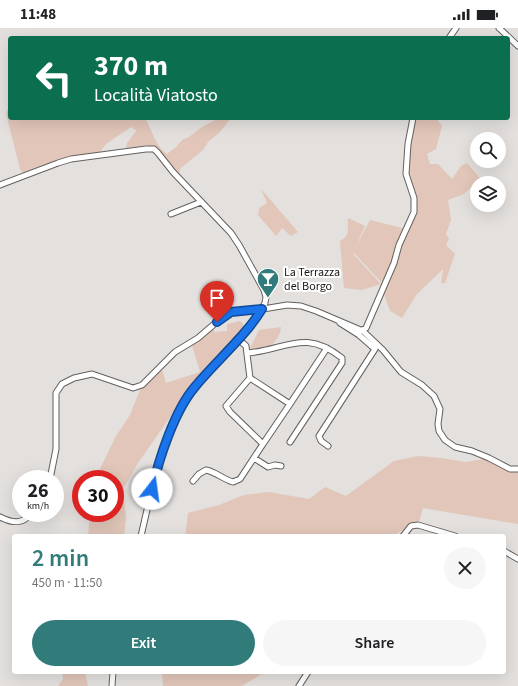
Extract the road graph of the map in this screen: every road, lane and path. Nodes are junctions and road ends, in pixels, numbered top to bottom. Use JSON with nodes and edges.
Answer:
{"nodes":[{"id":1,"x":456,"y":28,"type":"edge"},
{"id":2,"x":499,"y":28,"type":"edge"},
{"id":3,"x":450,"y":36,"type":"edge"},
{"id":4,"x":507,"y":36,"type":"edge"},
{"id":5,"x":510,"y":38,"type":"edge"},
{"id":6,"x":518,"y":46,"type":"edge"},
{"id":7,"x":414,"y":120,"type":"edge"},
{"id":8,"x":0,"y":185,"type":"edge"},
{"id":9,"x":202,"y":202,"type":"junction"},
{"id":10,"x":171,"y":214,"type":"dead end"},
{"id":11,"x":262,"y":309,"type":"junction"},
{"id":12,"x":337,"y":319,"type":"junction"},
{"id":13,"x":360,"y":330,"type":"junction"},
{"id":14,"x":238,"y":339,"type":"junction"},
{"id":15,"x":327,"y":348,"type":"junction"},
{"id":16,"x":247,"y":354,"type":"junction"},
{"id":17,"x":250,"y":378,"type":"junction"},
{"id":18,"x":290,"y":404,"type":"junction"},
{"id":19,"x":290,"y":442,"type":"dead end"},
{"id":20,"x":263,"y":444,"type":"junction"},
{"id":21,"x":328,"y":446,"type":"dead end"},
{"id":22,"x":254,"y":458,"type":"junction"},
{"id":23,"x":281,"y":466,"type":"dead end"},
{"id":24,"x":518,"y":469,"type":"edge"},
{"id":25,"x":52,"y":470,"type":"edge"},
{"id":26,"x":193,"y":481,"type":"dead end"},
{"id":27,"x":0,"y":517,"type":"edge"},
{"id":28,"x":12,"y":521,"type":"edge"},
{"id":29,"x":141,"y":534,"type":"edge"},
{"id":30,"x":406,"y":534,"type":"edge"},
{"id":31,"x":447,"y":534,"type":"edge"},
{"id":32,"x":506,"y":552,"type":"edge"},
{"id":33,"x":518,"y":559,"type":"edge"},
{"id":34,"x":113,"y":674,"type":"edge"},
{"id":35,"x":307,"y":674,"type":"edge"},
{"id":36,"x":112,"y":686,"type":"edge"},
{"id":37,"x":299,"y":686,"type":"edge"}],
"edges":[{"from":1,"to":3,"type":"street"},
{"from":2,"to":4,"type":"street"},
{"from":5,"to":6,"type":"street"},
{"from":7,"to":13,"type":"street"},
{"from":8,"to":9,"type":"street"},
{"from":9,"to":10,"type":"street"},
{"from":9,"to":11,"type":"street"},
{"from":11,"to":12,"type":"street"},
{"from":11,"to":14,"type":"street"},
{"from":11,"to":25,"type":"street"},
{"from":12,"to":13,"type":"street"},
{"from":12,"to":21,"type":"street"},
{"from":13,"to":24,"type":"street"},
{"from":14,"to":16,"type":"street"},
{"from":14,"to":29,"type":"street"},
{"from":15,"to":16,"type":"street"},
{"from":15,"to":18,"type":"street"},
{"from":15,"to":19,"type":"street"},
{"from":16,"to":17,"type":"street"},
{"from":17,"to":18,"type":"street"},
{"from":17,"to":20,"type":"street"},
{"from":18,"to":20,"type":"street"},
{"from":20,"to":22,"type":"street"},
{"from":22,"to":23,"type":"street"},
{"from":22,"to":26,"type":"street"},
{"from":27,"to":28,"type":"street"},
{"from":30,"to":31,"type":"street"},
{"from":32,"to":33,"type":"street"},
{"from":34,"to":36,"type":"street"},
{"from":35,"to":37,"type":"street"}]}
